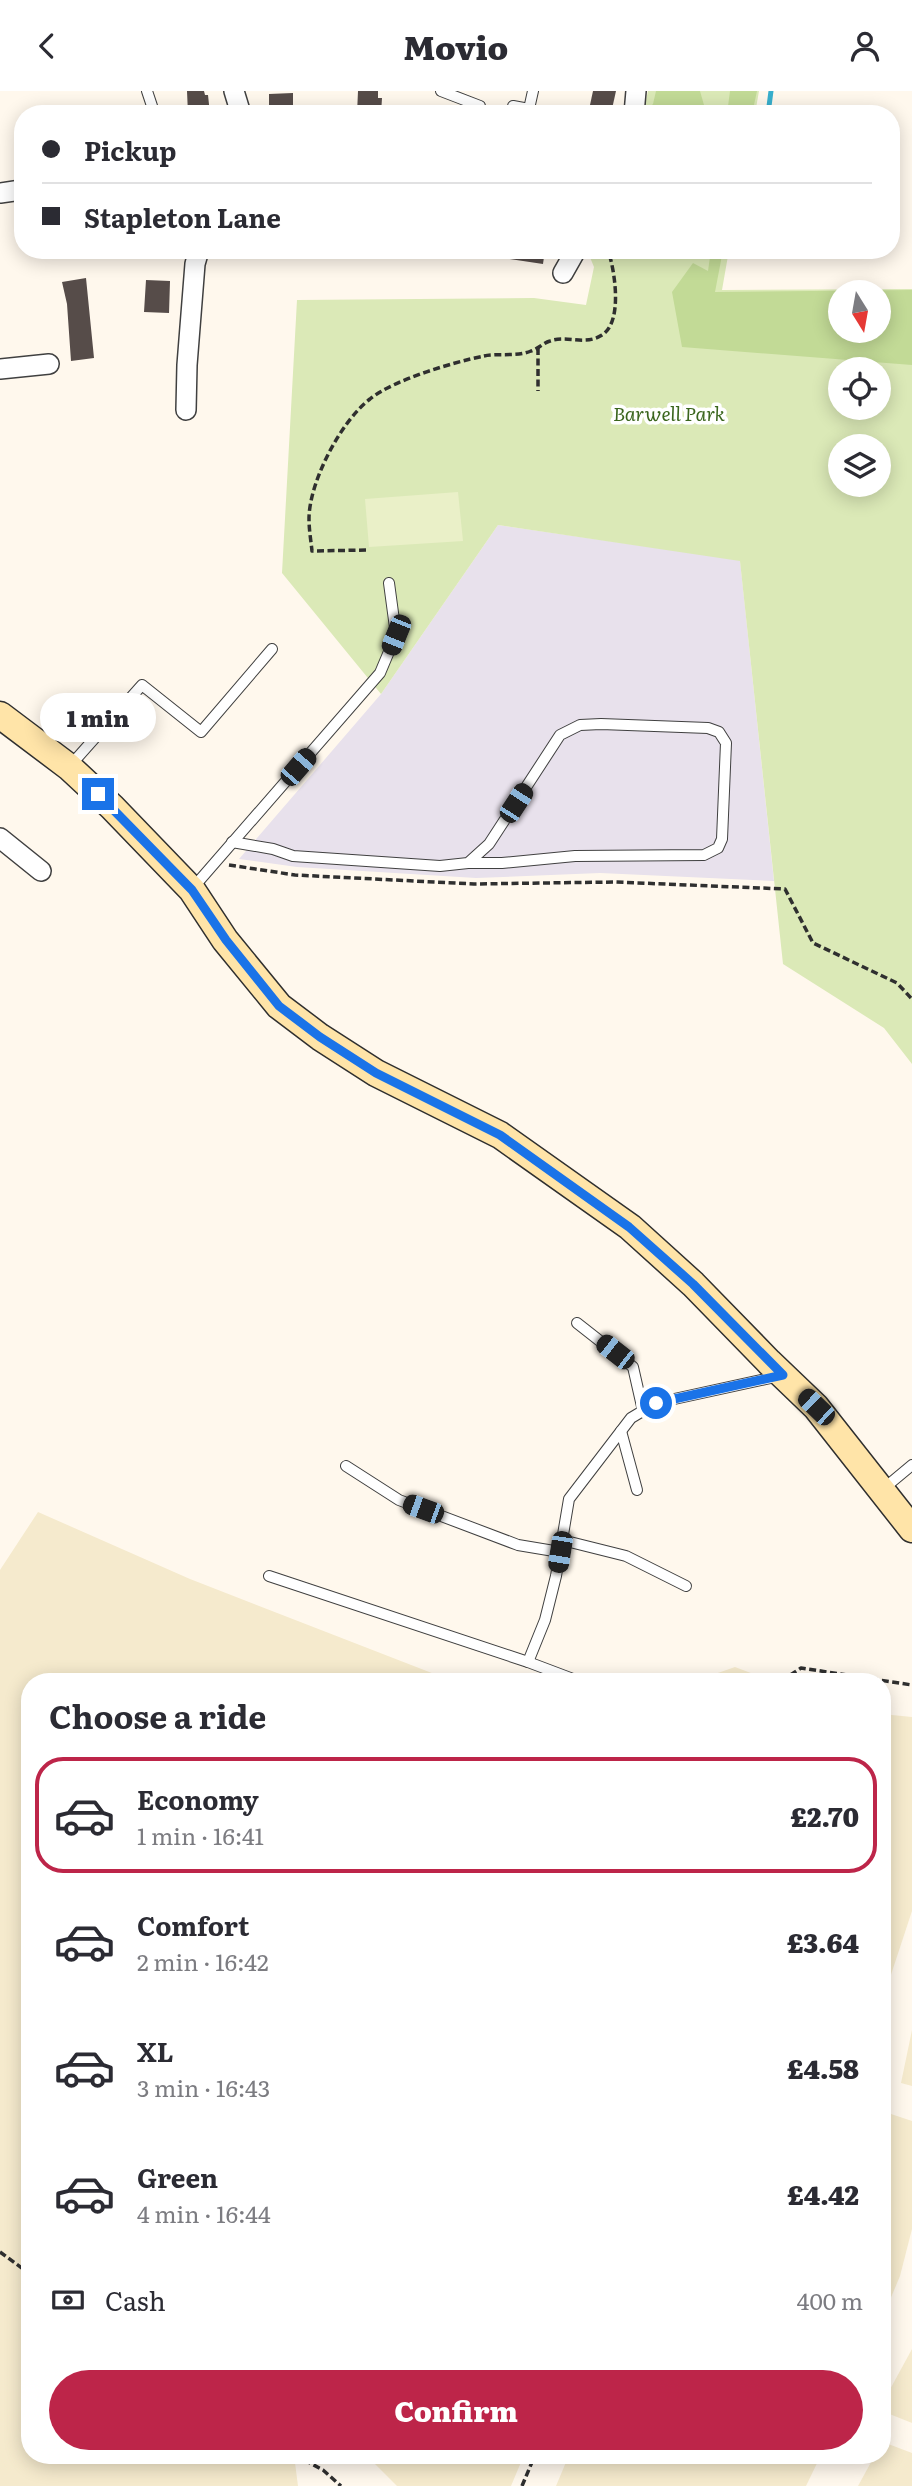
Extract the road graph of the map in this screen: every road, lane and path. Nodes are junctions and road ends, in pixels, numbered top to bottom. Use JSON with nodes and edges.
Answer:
{"nodes":[{"id":1,"x":441,"y":91,"type":"edge"},
{"id":2,"x":477,"y":105,"type":"edge"},
{"id":3,"x":196,"y":259,"type":"edge"},
{"id":4,"x":571,"y":259,"type":"edge"},
{"id":5,"x":611,"y":259,"type":"edge"},
{"id":6,"x":563,"y":273,"type":"dead end"},
{"id":7,"x":538,"y":348,"type":"junction"},
{"id":8,"x":49,"y":364,"type":"dead end"},
{"id":9,"x":0,"y":369,"type":"edge"},
{"id":10,"x":538,"y":391,"type":"dead end"},
{"id":11,"x":186,"y":410,"type":"dead end"},
{"id":12,"x":366,"y":550,"type":"dead end"},
{"id":13,"x":389,"y":583,"type":"dead end"},
{"id":14,"x":272,"y":649,"type":"dead end"},
{"id":15,"x":0,"y":715,"type":"edge"},
{"id":16,"x":69,"y":767,"type":"junction"},
{"id":17,"x":0,"y":838,"type":"edge"},
{"id":18,"x":232,"y":842,"type":"junction"},
{"id":19,"x":214,"y":863,"type":"junction"},
{"id":20,"x":468,"y":863,"type":"junction"},
{"id":21,"x":41,"y":871,"type":"dead end"},
{"id":22,"x":192,"y":890,"type":"junction"},
{"id":23,"x":912,"y":999,"type":"edge"},
{"id":24,"x":577,"y":1323,"type":"dead end"},
{"id":25,"x":783,"y":1375,"type":"junction"},
{"id":26,"x":643,"y":1411,"type":"junction"},
{"id":27,"x":621,"y":1431,"type":"junction"},
{"id":28,"x":912,"y":1465,"type":"edge"},
{"id":29,"x":346,"y":1466,"type":"dead end"},
{"id":30,"x":637,"y":1490,"type":"dead end"},
{"id":31,"x":882,"y":1490,"type":"junction"},
{"id":32,"x":912,"y":1529,"type":"edge"},
{"id":33,"x":562,"y":1540,"type":"junction"},
{"id":34,"x":560,"y":1552,"type":"junction"},
{"id":35,"x":269,"y":1576,"type":"dead end"},
{"id":36,"x":686,"y":1586,"type":"dead end"},
{"id":37,"x":528,"y":1662,"type":"junction"},
{"id":38,"x":557,"y":1673,"type":"edge"},
{"id":39,"x":794,"y":1673,"type":"edge"},
{"id":40,"x":834,"y":1673,"type":"edge"},
{"id":41,"x":891,"y":1682,"type":"edge"},
{"id":42,"x":912,"y":1685,"type":"edge"},
{"id":43,"x":0,"y":2252,"type":"edge"},
{"id":44,"x":21,"y":2267,"type":"edge"},
{"id":45,"x":312,"y":2464,"type":"edge"},
{"id":46,"x":531,"y":2464,"type":"edge"},
{"id":47,"x":341,"y":2486,"type":"edge"},
{"id":48,"x":522,"y":2486,"type":"edge"}],
"edges":[{"from":1,"to":2,"type":"lane"},
{"from":3,"to":11,"type":"street"},
{"from":4,"to":6,"type":"street"},
{"from":5,"to":7,"type":"path"},
{"from":7,"to":10,"type":"path"},
{"from":7,"to":12,"type":"path"},
{"from":8,"to":9,"type":"street"},
{"from":13,"to":18,"type":"lane"},
{"from":14,"to":16,"type":"lane"},
{"from":15,"to":16,"type":"street"},
{"from":16,"to":22,"type":"street"},
{"from":17,"to":21,"type":"street"},
{"from":18,"to":19,"type":"lane"},
{"from":18,"to":20,"type":"lane"},
{"from":19,"to":22,"type":"lane"},
{"from":19,"to":23,"type":"path"},
{"from":20,"to":20,"type":"lane"},
{"from":22,"to":25,"type":"street"},
{"from":24,"to":26,"type":"lane"},
{"from":25,"to":26,"type":"lane"},
{"from":25,"to":31,"type":"street"},
{"from":26,"to":27,"type":"lane"},
{"from":27,"to":30,"type":"lane"},
{"from":27,"to":33,"type":"lane"},
{"from":28,"to":31,"type":"lane"},
{"from":29,"to":34,"type":"lane"},
{"from":31,"to":32,"type":"street"},
{"from":33,"to":34,"type":"lane"},
{"from":33,"to":36,"type":"lane"},
{"from":34,"to":37,"type":"lane"},
{"from":35,"to":37,"type":"lane"},
{"from":37,"to":38,"type":"lane"},
{"from":39,"to":40,"type":"path"},
{"from":41,"to":42,"type":"path"},
{"from":43,"to":44,"type":"path"},
{"from":45,"to":47,"type":"path"},
{"from":46,"to":48,"type":"path"}]}
